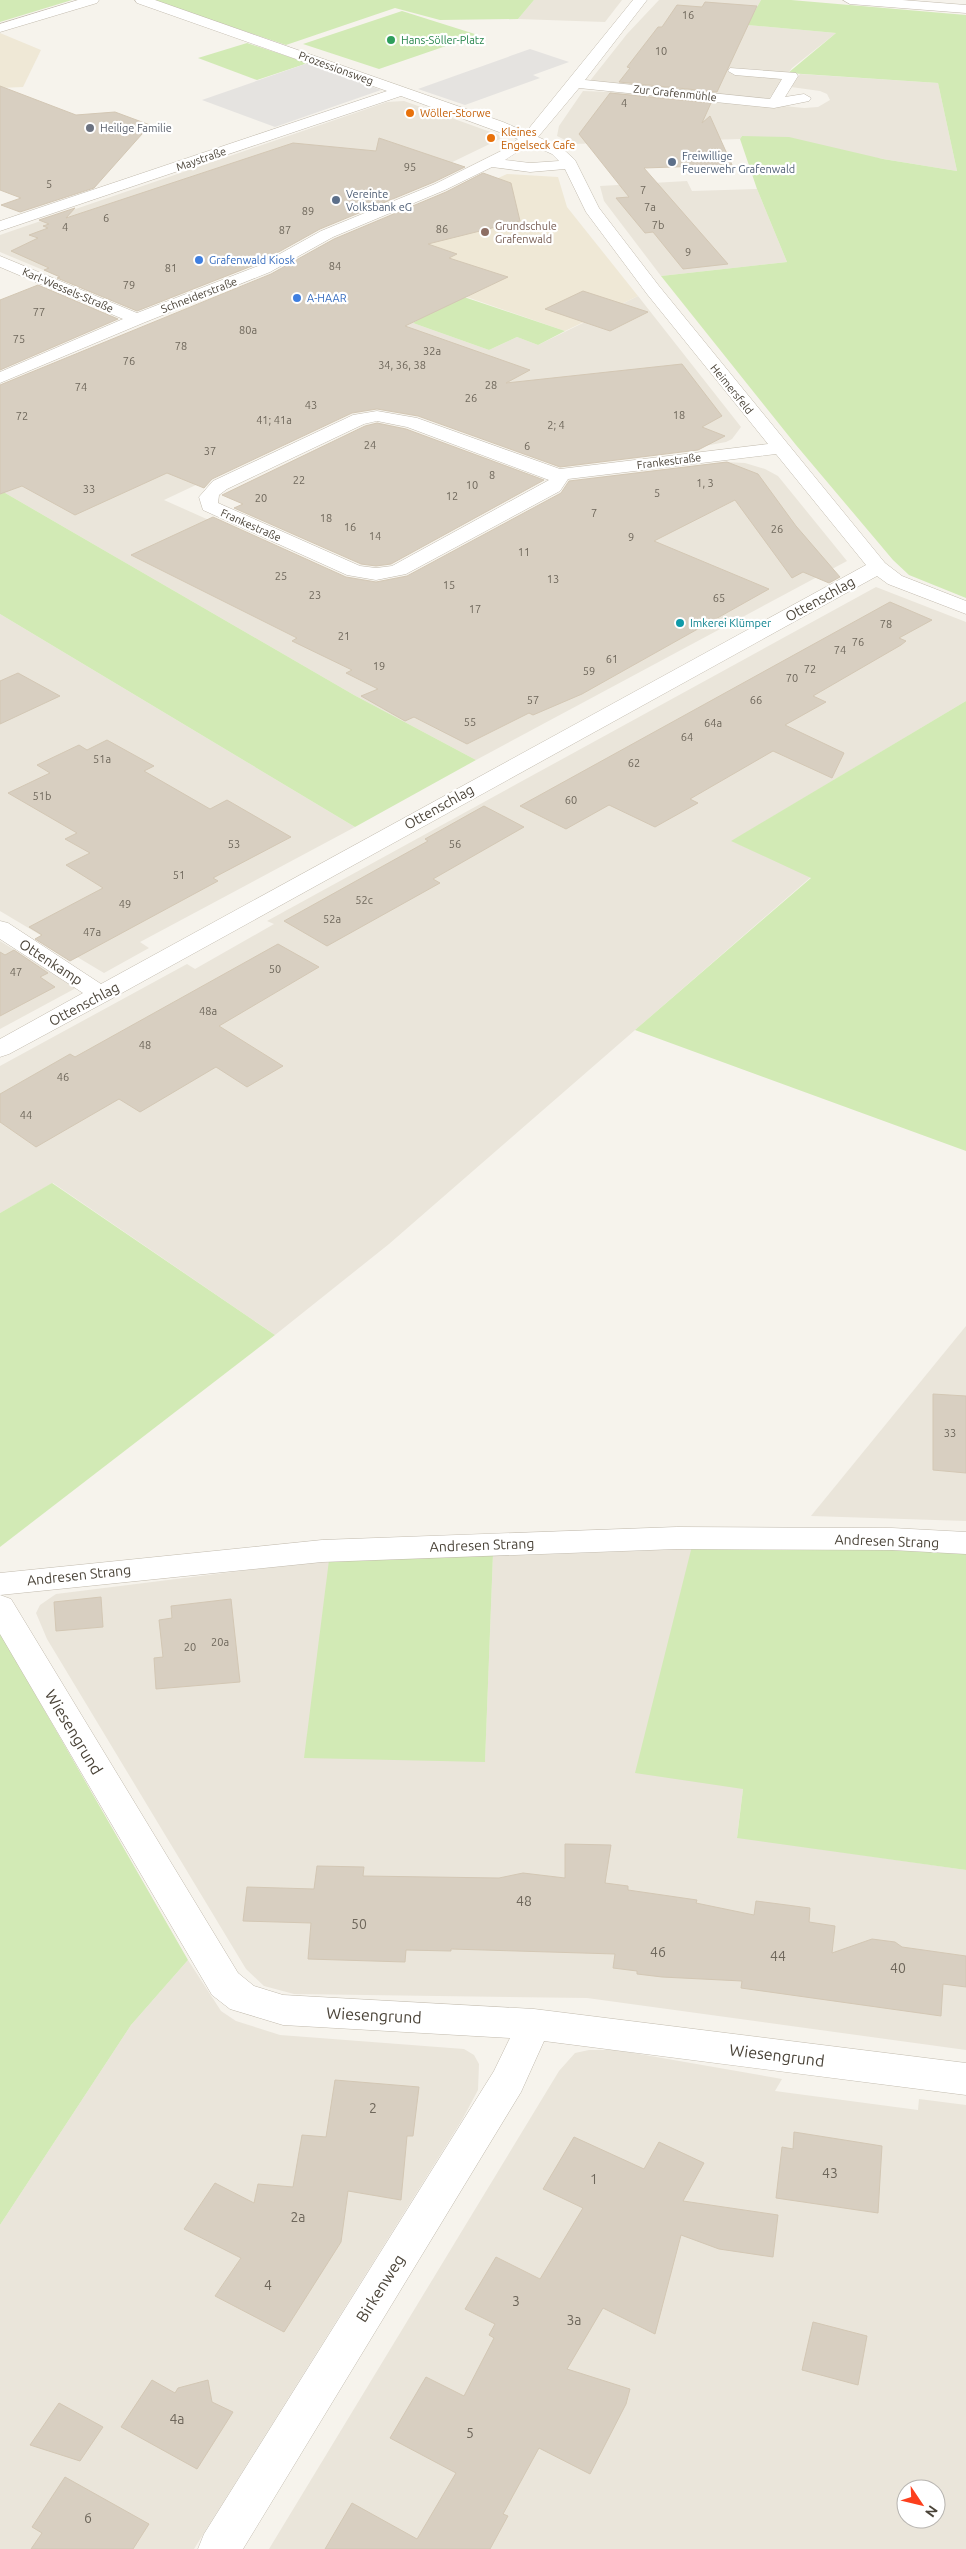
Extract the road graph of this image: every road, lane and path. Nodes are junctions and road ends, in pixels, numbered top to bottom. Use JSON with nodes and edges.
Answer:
{"nodes":[{"id":1,"x":92,"y":0,"type":"edge"},
{"id":2,"x":142,"y":0,"type":"edge"},
{"id":3,"x":640,"y":0,"type":"edge"},
{"id":4,"x":850,"y":0,"type":"edge"},
{"id":5,"x":966,"y":9,"type":"edge"},
{"id":6,"x":0,"y":28,"type":"edge"},
{"id":7,"x":735,"y":71,"type":"dead end"},
{"id":8,"x":575,"y":83,"type":"junction"},
{"id":9,"x":401,"y":92,"type":"junction"},
{"id":10,"x":804,"y":98,"type":"dead end"},
{"id":11,"x":774,"y":104,"type":"junction"},
{"id":12,"x":529,"y":138,"type":"junction"},
{"id":13,"x":490,"y":162,"type":"junction"},
{"id":14,"x":570,"y":163,"type":"junction"},
{"id":15,"x":0,"y":226,"type":"edge"},
{"id":16,"x":0,"y":261,"type":"edge"},
{"id":17,"x":137,"y":319,"type":"junction"},
{"id":18,"x":0,"y":378,"type":"edge"},
{"id":19,"x":779,"y":448,"type":"junction"},
{"id":20,"x":558,"y":476,"type":"junction"},
{"id":21,"x":878,"y":567,"type":"junction"},
{"id":22,"x":966,"y":608,"type":"edge"},
{"id":23,"x":0,"y":928,"type":"edge"},
{"id":24,"x":102,"y":994,"type":"junction"},
{"id":25,"x":0,"y":1049,"type":"edge"},
{"id":26,"x":966,"y":1544,"type":"edge"},
{"id":27,"x":0,"y":1584,"type":"edge"},
{"id":28,"x":0,"y":1606,"type":"edge"},
{"id":29,"x":534,"y":2024,"type":"junction"},
{"id":30,"x":966,"y":2079,"type":"edge"},
{"id":31,"x":220,"y":2549,"type":"edge"}],
"edges":[{"from":1,"to":6,"type":"street"},
{"from":2,"to":9,"type":"street","name":"Prozessionsweg"},
{"from":3,"to":8,"type":"street"},
{"from":4,"to":5,"type":"street"},
{"from":7,"to":11,"type":"street"},
{"from":8,"to":11,"type":"street","name":"Zur Grafenmühle"},
{"from":8,"to":12,"type":"street"},
{"from":9,"to":12,"type":"street","name":"Prozessionsweg"},
{"from":9,"to":15,"type":"street","name":"Maystraße"},
{"from":10,"to":11,"type":"street","name":"Zur Grafenmühle"},
{"from":12,"to":13,"type":"street","name":"Schneiderstraße"},
{"from":12,"to":14,"type":"street","name":"Heimersfeld"},
{"from":13,"to":14,"type":"street"},
{"from":13,"to":17,"type":"street","name":"Schneiderstraße"},
{"from":14,"to":19,"type":"street","name":"Heimersfeld"},
{"from":16,"to":17,"type":"street","name":"Karl-Wessels-Straße"},
{"from":17,"to":18,"type":"street","name":"Schneiderstraße"},
{"from":19,"to":20,"type":"street","name":"Frankestraße"},
{"from":19,"to":21,"type":"street","name":"Heimersfeld"},
{"from":20,"to":20,"type":"street","name":"Frankestraße"},
{"from":21,"to":22,"type":"street","name":"Heimersfeld"},
{"from":21,"to":24,"type":"street","name":"Ottenschlag"},
{"from":23,"to":24,"type":"street","name":"Ottenkamp"},
{"from":24,"to":25,"type":"street","name":"Ottenschlag"},
{"from":26,"to":27,"type":"street","name":"Andresen Strang"},
{"from":28,"to":29,"type":"street","name":"Wiesengrund"},
{"from":29,"to":30,"type":"street","name":"Wiesengrund"},
{"from":29,"to":31,"type":"street","name":"Birkenweg"}]}
